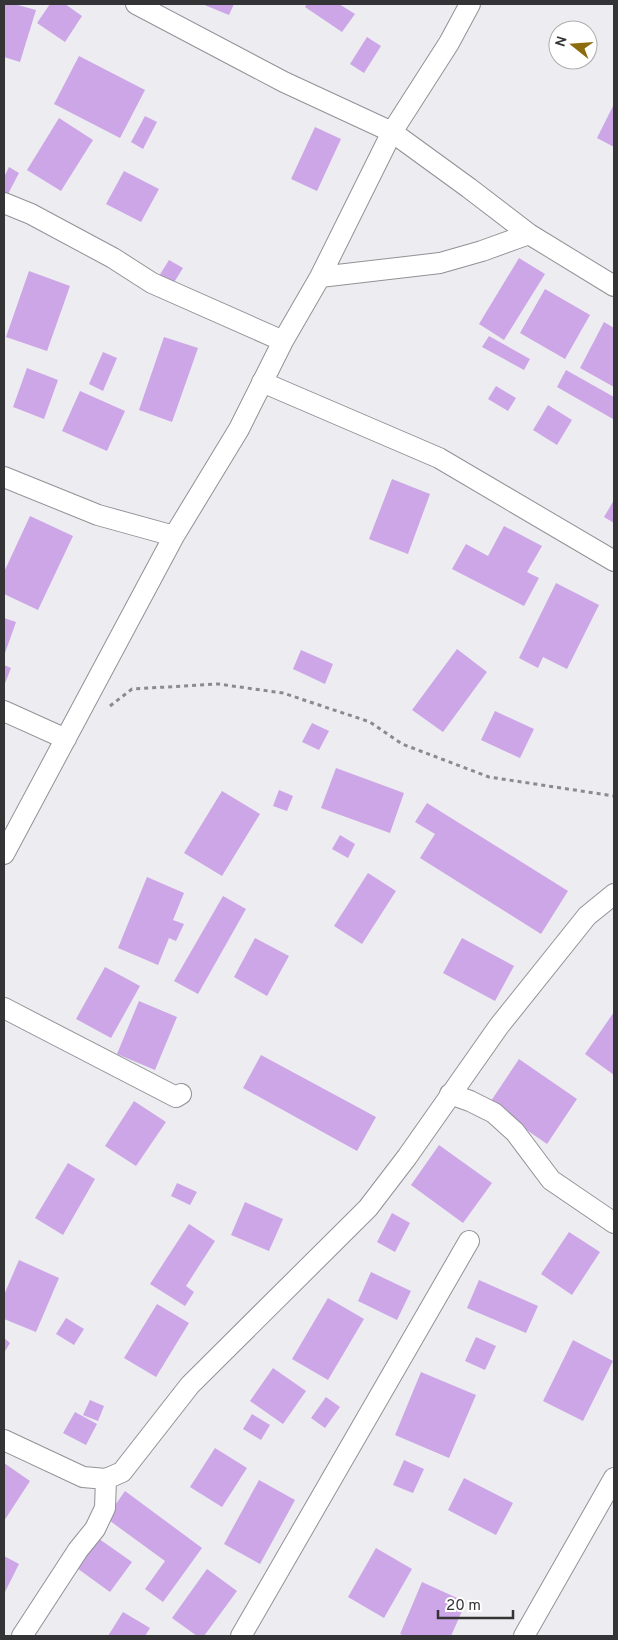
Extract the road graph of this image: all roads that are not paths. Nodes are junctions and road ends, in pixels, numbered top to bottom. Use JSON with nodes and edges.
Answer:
{"nodes":[{"id":1,"x":136,"y":4,"type":"edge"},
{"id":2,"x":470,"y":4,"type":"edge"},
{"id":3,"x":392,"y":132,"type":"junction"},
{"id":4,"x":4,"y":202,"type":"edge"},
{"id":5,"x":529,"y":234,"type":"junction"},
{"id":6,"x":320,"y":277,"type":"junction"},
{"id":7,"x":614,"y":286,"type":"edge"},
{"id":8,"x":283,"y":341,"type":"junction"},
{"id":9,"x":262,"y":382,"type":"junction"},
{"id":10,"x":4,"y":477,"type":"edge"},
{"id":11,"x":174,"y":536,"type":"junction"},
{"id":12,"x":614,"y":561,"type":"edge"},
{"id":13,"x":4,"y":711,"type":"edge"},
{"id":14,"x":66,"y":739,"type":"junction"},
{"id":15,"x":4,"y":854,"type":"edge"},
{"id":16,"x":614,"y":894,"type":"edge"},
{"id":17,"x":4,"y":1008,"type":"edge"},
{"id":18,"x":182,"y":1094,"type":"dead end"},
{"id":19,"x":450,"y":1094,"type":"junction"},
{"id":20,"x":614,"y":1224,"type":"edge"},
{"id":21,"x":469,"y":1240,"type":"dead end"},
{"id":22,"x":4,"y":1440,"type":"edge"},
{"id":23,"x":614,"y":1478,"type":"edge"},
{"id":24,"x":106,"y":1480,"type":"junction"},
{"id":25,"x":22,"y":1636,"type":"edge"},
{"id":26,"x":241,"y":1636,"type":"edge"},
{"id":27,"x":524,"y":1636,"type":"edge"}],
"edges":[{"from":1,"to":3,"type":"street"},
{"from":2,"to":3,"type":"street"},
{"from":3,"to":5,"type":"street"},
{"from":3,"to":6,"type":"street"},
{"from":4,"to":8,"type":"street"},
{"from":5,"to":6,"type":"street"},
{"from":5,"to":7,"type":"street"},
{"from":6,"to":8,"type":"street"},
{"from":8,"to":9,"type":"street"},
{"from":9,"to":11,"type":"street"},
{"from":9,"to":12,"type":"street"},
{"from":10,"to":11,"type":"street"},
{"from":11,"to":14,"type":"street"},
{"from":13,"to":14,"type":"street"},
{"from":14,"to":15,"type":"street"},
{"from":16,"to":19,"type":"street"},
{"from":17,"to":18,"type":"street"},
{"from":19,"to":20,"type":"street"},
{"from":19,"to":24,"type":"street"},
{"from":21,"to":26,"type":"street"},
{"from":22,"to":24,"type":"street"},
{"from":23,"to":27,"type":"street"},
{"from":24,"to":25,"type":"street"}]}
